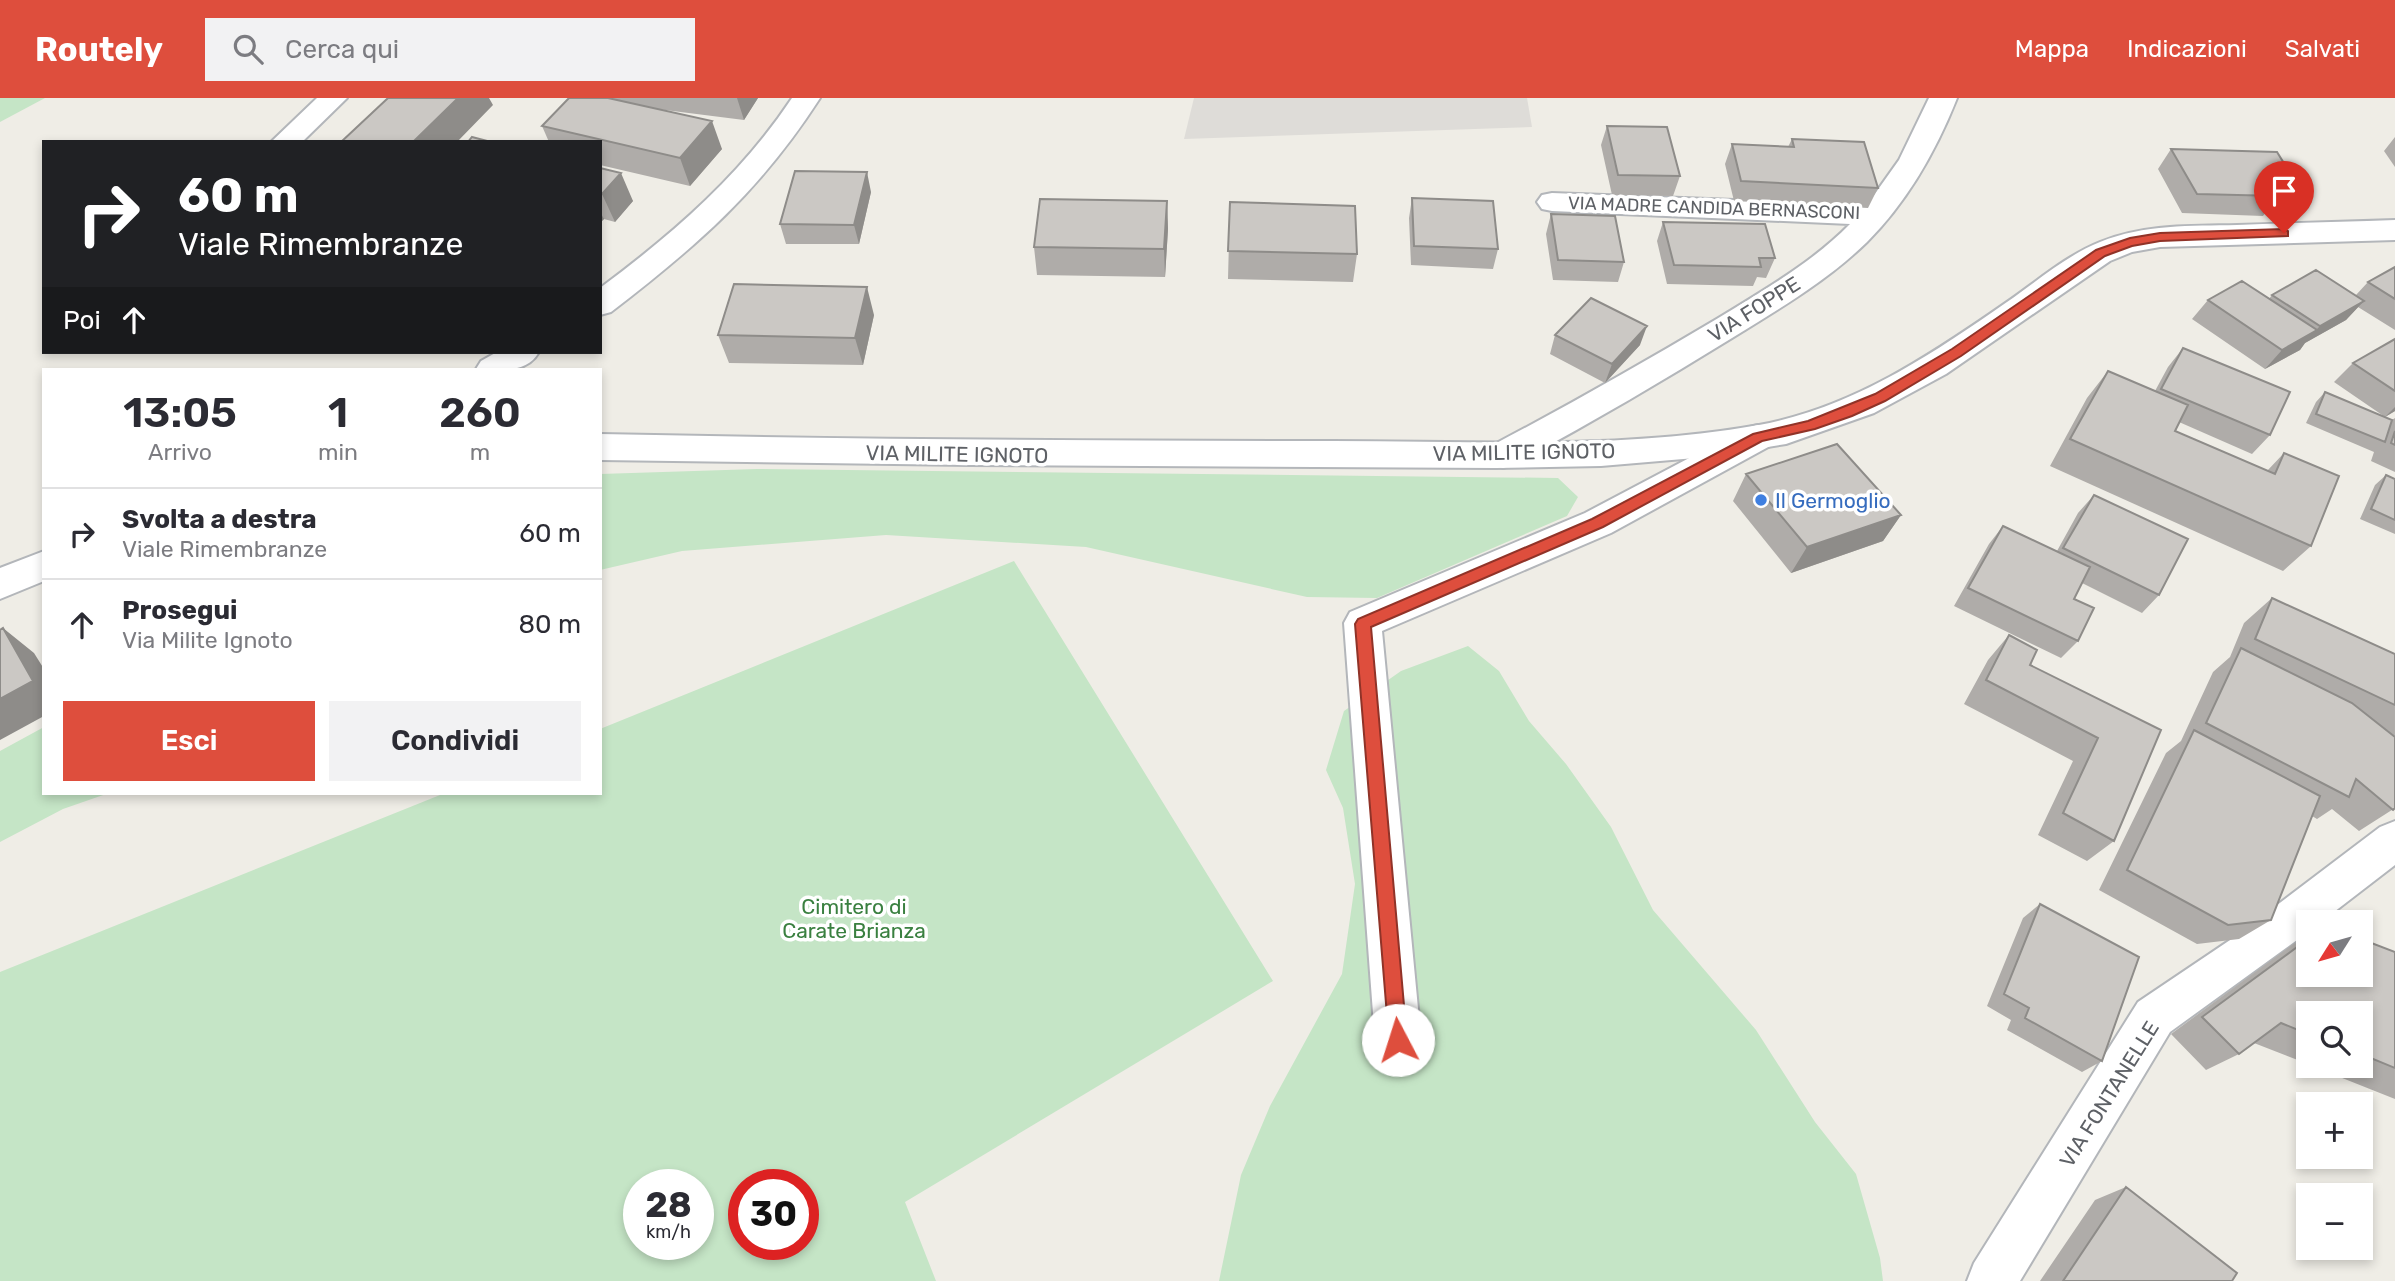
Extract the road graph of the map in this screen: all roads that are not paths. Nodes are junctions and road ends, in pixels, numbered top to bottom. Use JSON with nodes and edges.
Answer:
{"nodes":[{"id":1,"x":333,"y":98,"type":"edge"},
{"id":2,"x":806,"y":98,"type":"edge"},
{"id":3,"x":1943,"y":98,"type":"edge"},
{"id":4,"x":287,"y":140,"type":"edge"},
{"id":5,"x":1552,"y":202,"type":"dead end"},
{"id":6,"x":1875,"y":215,"type":"junction"},
{"id":7,"x":2395,"y":230,"type":"edge"},
{"id":8,"x":602,"y":302,"type":"edge"},
{"id":9,"x":519,"y":354,"type":"edge"},
{"id":10,"x":494,"y":368,"type":"edge"},
{"id":11,"x":1758,"y":437,"type":"junction"},
{"id":12,"x":602,"y":447,"type":"edge"},
{"id":13,"x":1503,"y":455,"type":"junction"},
{"id":14,"x":42,"y":566,"type":"edge"},
{"id":15,"x":0,"y":584,"type":"edge"},
{"id":16,"x":2395,"y":840,"type":"edge"},
{"id":17,"x":1398,"y":1040,"type":"dead end"},
{"id":18,"x":1992,"y":1281,"type":"edge"}],
"edges":[{"from":1,"to":4,"type":"street"},
{"from":2,"to":8,"type":"street"},
{"from":3,"to":6,"type":"street","name":"VIA FOPPE"},
{"from":5,"to":6,"type":"street","name":"VIA MADRE CANDIDA BERNASCONI"},
{"from":6,"to":13,"type":"street","name":"VIA FOPPE"},
{"from":7,"to":11,"type":"street","name":"VIA MILITE IGNOTO"},
{"from":9,"to":10,"type":"street"},
{"from":11,"to":13,"type":"street","name":"VIA MILITE IGNOTO"},
{"from":11,"to":17,"type":"street"},
{"from":12,"to":13,"type":"street","name":"VIA MILITE IGNOTO"},
{"from":14,"to":15,"type":"street"},
{"from":16,"to":18,"type":"street","name":"VIA FONTANELLE"}]}
